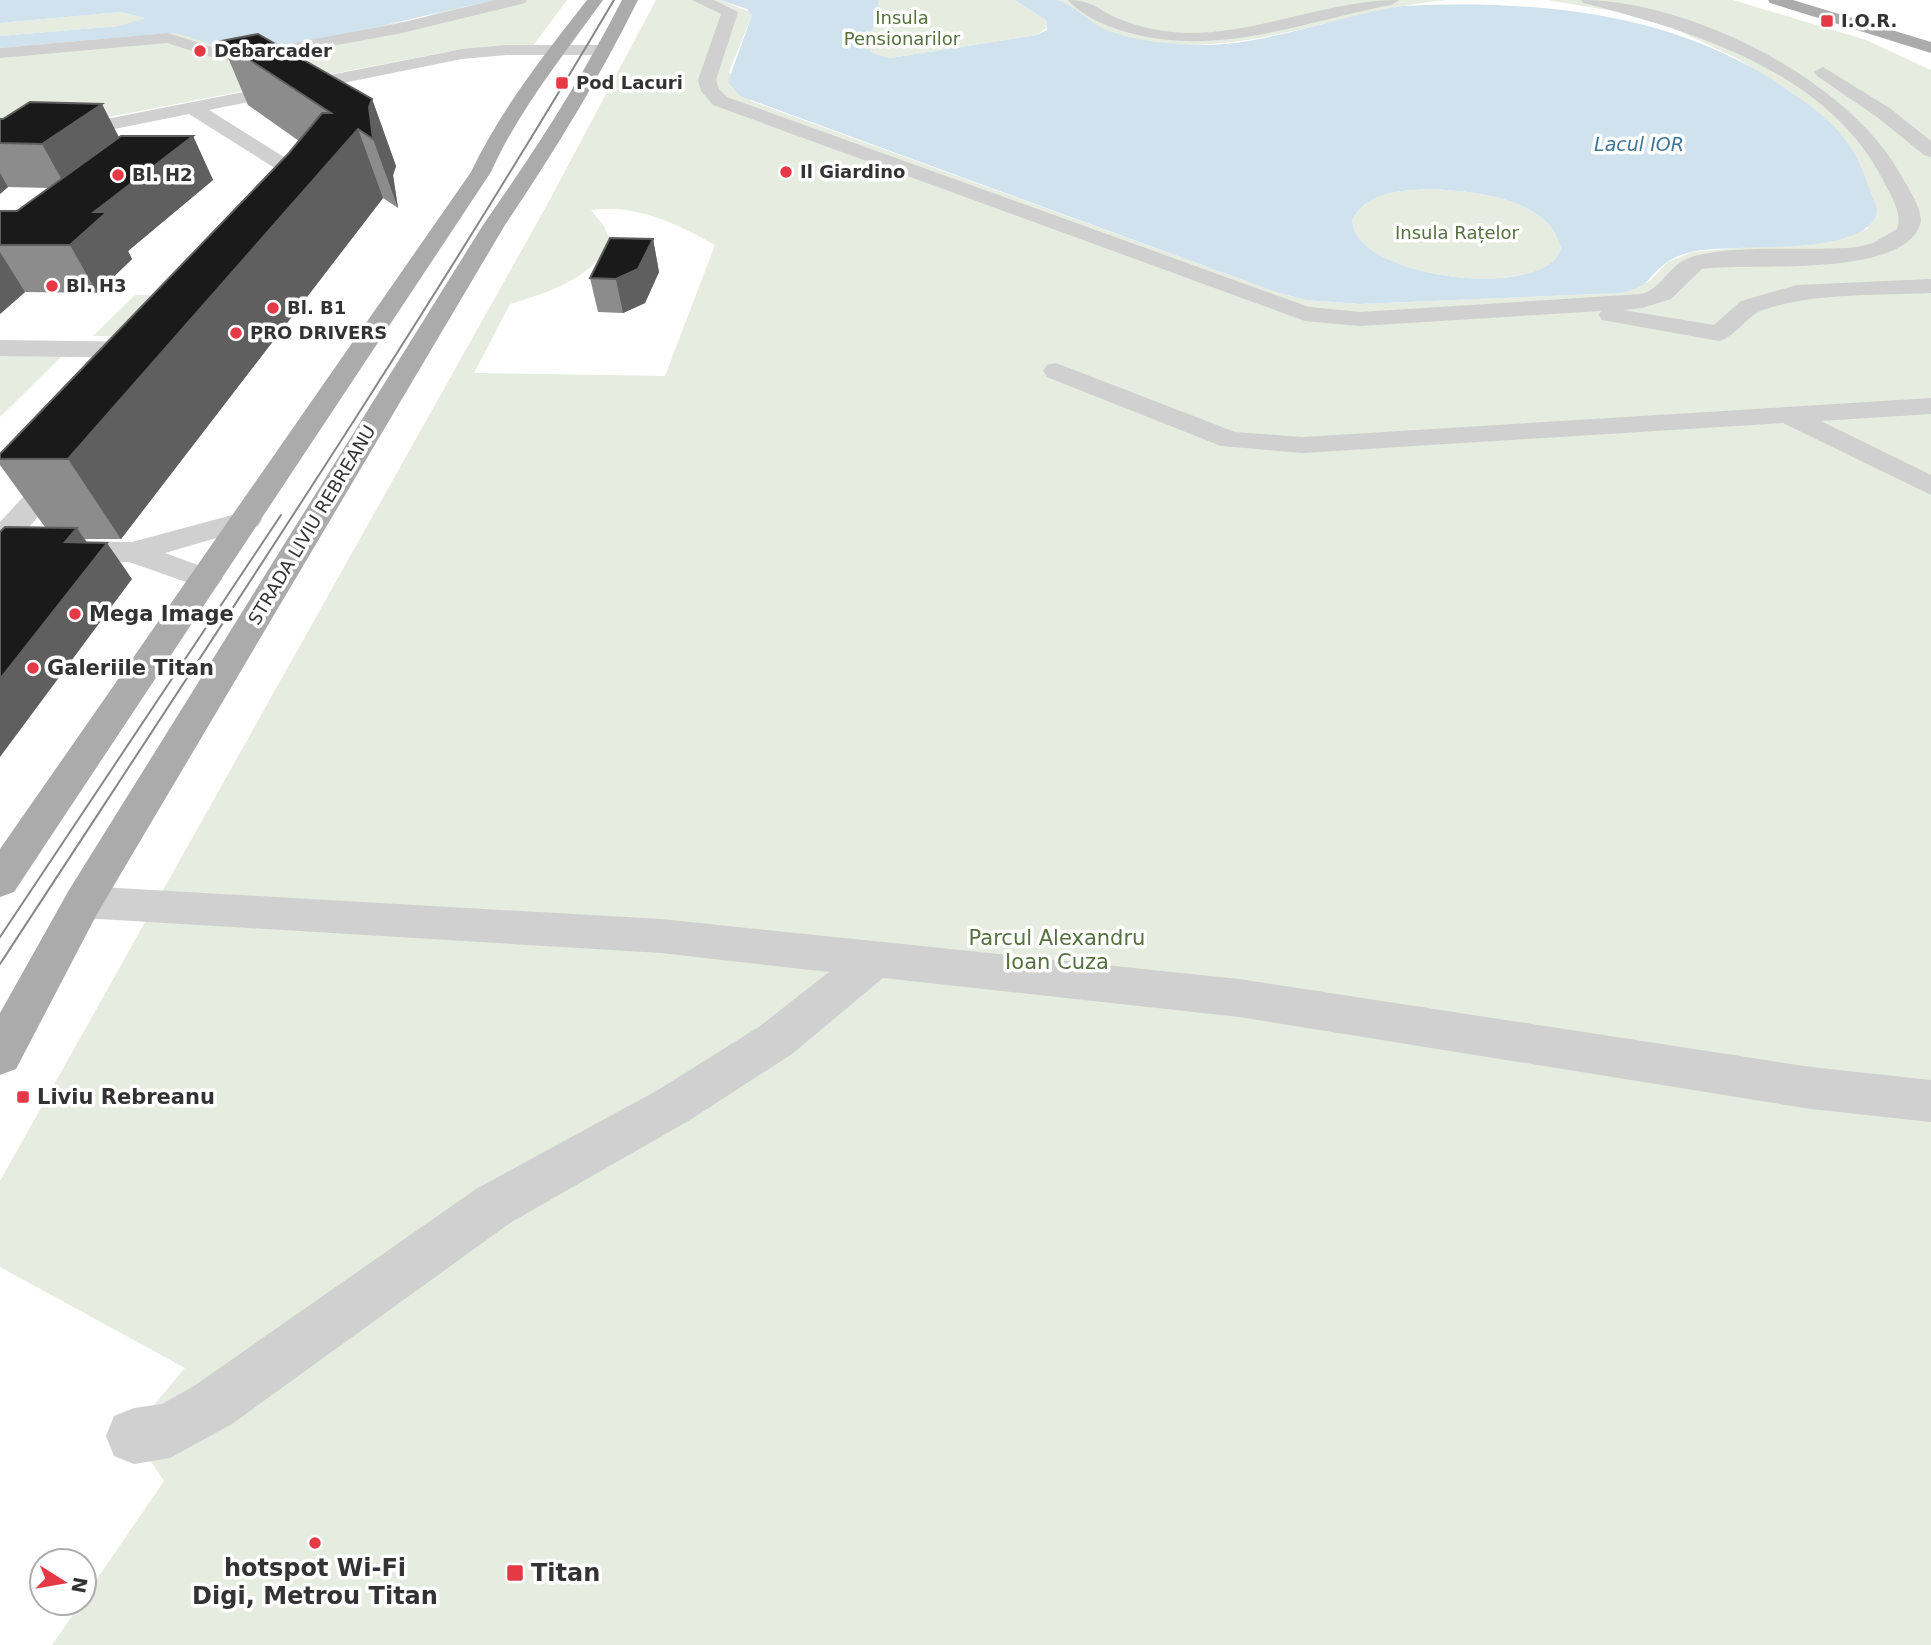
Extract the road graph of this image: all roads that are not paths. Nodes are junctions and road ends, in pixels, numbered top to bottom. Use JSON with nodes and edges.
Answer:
{"nodes":[{"id":1,"x":519,"y":0,"type":"edge"},
{"id":2,"x":700,"y":0,"type":"edge"},
{"id":3,"x":1076,"y":0,"type":"edge"},
{"id":4,"x":1338,"y":0,"type":"edge"},
{"id":5,"x":1391,"y":0,"type":"edge"},
{"id":6,"x":1589,"y":0,"type":"edge"},
{"id":7,"x":1653,"y":0,"type":"edge"},
{"id":8,"x":1776,"y":0,"type":"edge"},
{"id":9,"x":1815,"y":6,"type":"edge"},
{"id":10,"x":590,"y":7,"type":"edge"},
{"id":11,"x":626,"y":7,"type":"edge"},
{"id":12,"x":1312,"y":17,"type":"junction"},
{"id":13,"x":1929,"y":39,"type":"edge"},
{"id":14,"x":557,"y":50,"type":"junction"},
{"id":15,"x":604,"y":50,"type":"junction"},
{"id":16,"x":0,"y":53,"type":"edge"},
{"id":17,"x":193,"y":108,"type":"junction"},
{"id":18,"x":0,"y":146,"type":"edge"},
{"id":19,"x":1931,"y":151,"type":"edge"},
{"id":20,"x":279,"y":223,"type":"edge"},
{"id":21,"x":1931,"y":286,"type":"edge"},
{"id":22,"x":1566,"y":307,"type":"junction"},
{"id":23,"x":0,"y":348,"type":"edge"},
{"id":24,"x":1056,"y":370,"type":"dead end"},
{"id":25,"x":150,"y":371,"type":"edge"},
{"id":26,"x":1931,"y":407,"type":"edge"},
{"id":27,"x":1786,"y":414,"type":"junction"},
{"id":28,"x":40,"y":450,"type":"edge"},
{"id":29,"x":1931,"y":486,"type":"edge"},
{"id":30,"x":247,"y":520,"type":"junction"},
{"id":31,"x":0,"y":541,"type":"edge"},
{"id":32,"x":0,"y":550,"type":"edge"},
{"id":33,"x":133,"y":552,"type":"junction"},
{"id":34,"x":206,"y":579,"type":"junction"},
{"id":35,"x":0,"y":881,"type":"edge"},
{"id":36,"x":83,"y":902,"type":"junction"},
{"id":37,"x":874,"y":960,"type":"junction"},
{"id":38,"x":0,"y":1055,"type":"edge"},
{"id":39,"x":1931,"y":1101,"type":"edge"},
{"id":40,"x":134,"y":1436,"type":"dead end"}],
"edges":[{"from":1,"to":16,"type":"street"},
{"from":2,"to":22,"type":"street"},
{"from":3,"to":12,"type":"street"},
{"from":4,"to":12,"type":"street"},
{"from":5,"to":12,"type":"street"},
{"from":6,"to":22,"type":"street"},
{"from":7,"to":19,"type":"street"},
{"from":8,"to":9,"type":"main road"},
{"from":9,"to":13,"type":"main road"},
{"from":10,"to":14,"type":"main road"},
{"from":11,"to":15,"type":"main road","name":"STRADA LIVIU REBREANU"},
{"from":14,"to":15,"type":"street"},
{"from":14,"to":17,"type":"street"},
{"from":14,"to":30,"type":"main road"},
{"from":15,"to":36,"type":"main road","name":"STRADA LIVIU REBREANU"},
{"from":17,"to":18,"type":"street"},
{"from":17,"to":20,"type":"street"},
{"from":21,"to":22,"type":"street"},
{"from":23,"to":25,"type":"street"},
{"from":24,"to":27,"type":"street"},
{"from":26,"to":27,"type":"street"},
{"from":27,"to":29,"type":"street"},
{"from":28,"to":31,"type":"street"},
{"from":30,"to":33,"type":"street"},
{"from":30,"to":34,"type":"main road"},
{"from":32,"to":33,"type":"street"},
{"from":33,"to":34,"type":"street"},
{"from":34,"to":35,"type":"main road"},
{"from":36,"to":37,"type":"street"},
{"from":36,"to":38,"type":"main road","name":"STRADA LIVIU REBREANU"},
{"from":37,"to":39,"type":"street"},
{"from":37,"to":40,"type":"street"}]}
